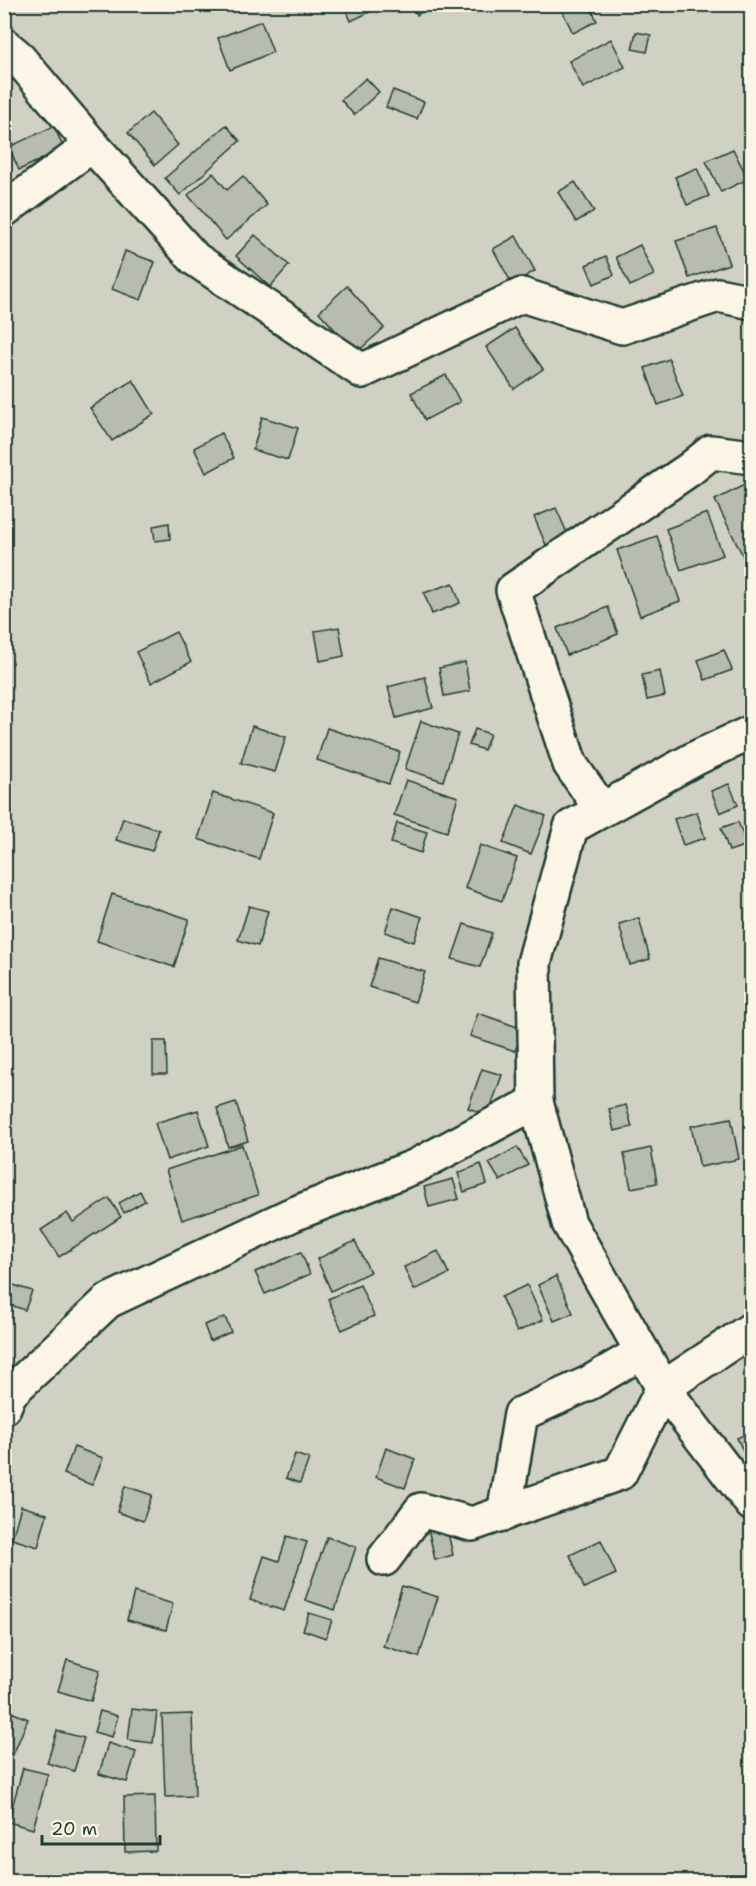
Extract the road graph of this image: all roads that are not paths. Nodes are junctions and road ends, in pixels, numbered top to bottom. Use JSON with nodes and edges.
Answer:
{"nodes":[{"id":1,"x":4,"y":45,"type":"edge"},
{"id":2,"x":92,"y":145,"type":"junction"},
{"id":3,"x":4,"y":210,"type":"edge"},
{"id":4,"x":752,"y":302,"type":"edge"},
{"id":5,"x":752,"y":457,"type":"edge"},
{"id":6,"x":752,"y":732,"type":"edge"},
{"id":7,"x":602,"y":810,"type":"junction"},
{"id":8,"x":536,"y":1102,"type":"junction"},
{"id":9,"x":752,"y":1329,"type":"edge"},
{"id":10,"x":642,"y":1352,"type":"junction"},
{"id":11,"x":663,"y":1388,"type":"junction"},
{"id":12,"x":6,"y":1398,"type":"edge"},
{"id":13,"x":752,"y":1504,"type":"edge"},
{"id":14,"x":504,"y":1514,"type":"junction"},
{"id":15,"x":384,"y":1559,"type":"dead end"}],
"edges":[{"from":1,"to":2,"type":"street"},
{"from":2,"to":3,"type":"street"},
{"from":2,"to":4,"type":"street"},
{"from":5,"to":7,"type":"street"},
{"from":6,"to":7,"type":"street"},
{"from":7,"to":8,"type":"street"},
{"from":8,"to":10,"type":"street"},
{"from":8,"to":12,"type":"street"},
{"from":9,"to":11,"type":"street"},
{"from":10,"to":11,"type":"street"},
{"from":10,"to":14,"type":"street"},
{"from":11,"to":13,"type":"street"},
{"from":11,"to":14,"type":"street"},
{"from":14,"to":15,"type":"street"}]}
